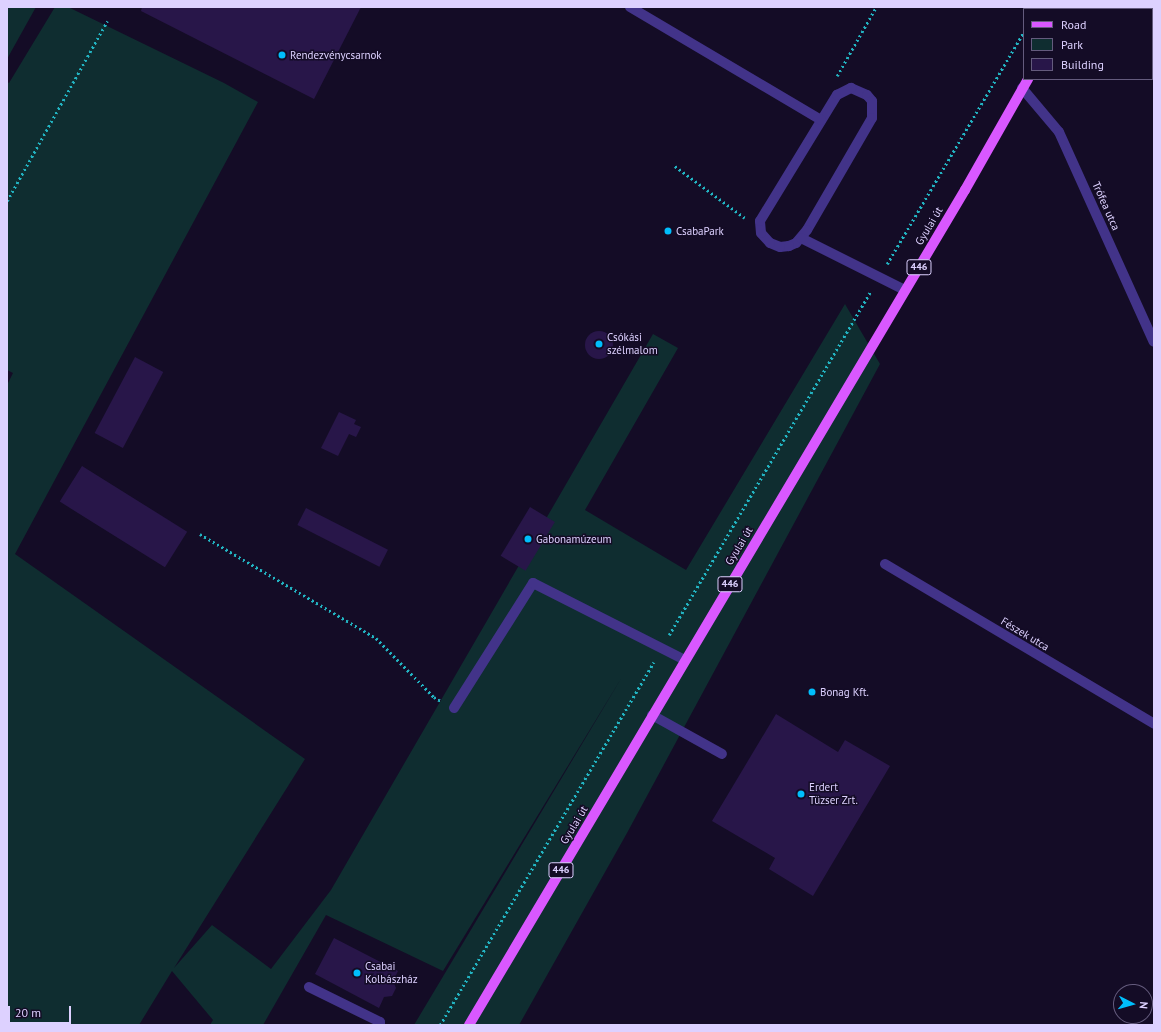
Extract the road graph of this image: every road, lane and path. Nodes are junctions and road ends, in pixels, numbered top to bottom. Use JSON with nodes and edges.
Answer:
{"nodes":[{"id":1,"x":630,"y":7,"type":"edge"},
{"id":2,"x":876,"y":7,"type":"edge"},
{"id":3,"x":107,"y":21,"type":"dead end"},
{"id":4,"x":1023,"y":33,"type":"edge"},
{"id":5,"x":1027,"y":80,"type":"edge"},
{"id":6,"x":834,"y":81,"type":"dead end"},
{"id":7,"x":1022,"y":88,"type":"junction"},
{"id":8,"x":821,"y":120,"type":"junction"},
{"id":9,"x":675,"y":166,"type":"dead end"},
{"id":10,"x":7,"y":201,"type":"edge"},
{"id":11,"x":759,"y":227,"type":"junction"},
{"id":12,"x":800,"y":238,"type":"junction"},
{"id":13,"x":879,"y":277,"type":"junction"},
{"id":14,"x":905,"y":290,"type":"junction"},
{"id":15,"x":1154,"y":342,"type":"edge"},
{"id":16,"x":200,"y":534,"type":"dead end"},
{"id":17,"x":885,"y":564,"type":"dead end"},
{"id":18,"x":661,"y":648,"type":"junction"},
{"id":19,"x":685,"y":660,"type":"junction"},
{"id":20,"x":454,"y":708,"type":"joint"},
{"id":21,"x":652,"y":715,"type":"junction"},
{"id":22,"x":1154,"y":724,"type":"edge"},
{"id":23,"x":722,"y":754,"type":"dead end"},
{"id":24,"x":309,"y":987,"type":"dead end"},
{"id":25,"x":380,"y":1025,"type":"edge"},
{"id":26,"x":440,"y":1025,"type":"edge"},
{"id":27,"x":470,"y":1025,"type":"edge"}],
"edges":[{"from":1,"to":8,"type":"street"},
{"from":2,"to":6,"type":"path"},
{"from":3,"to":10,"type":"path"},
{"from":4,"to":13,"type":"path"},
{"from":5,"to":7,"type":"main road","name":"Gyulai út","number":"446"},
{"from":7,"to":14,"type":"main road","name":"Gyulai út","number":"446"},
{"from":7,"to":15,"type":"street","name":"Trófea utca"},
{"from":8,"to":11,"type":"street"},
{"from":8,"to":12,"type":"street"},
{"from":9,"to":11,"type":"path"},
{"from":11,"to":12,"type":"street"},
{"from":12,"to":13,"type":"street"},
{"from":13,"to":14,"type":"street"},
{"from":13,"to":18,"type":"path"},
{"from":14,"to":19,"type":"main road","name":"Gyulai út","number":"446"},
{"from":16,"to":20,"type":"path"},
{"from":17,"to":22,"type":"street","name":"Fészek utca"},
{"from":18,"to":19,"type":"street"},
{"from":18,"to":20,"type":"street"},
{"from":18,"to":26,"type":"path"},
{"from":19,"to":21,"type":"main road","name":"Gyulai út","number":"446"},
{"from":21,"to":23,"type":"street"},
{"from":21,"to":27,"type":"main road","name":"Gyulai út","number":"446"},
{"from":24,"to":25,"type":"street"}]}
